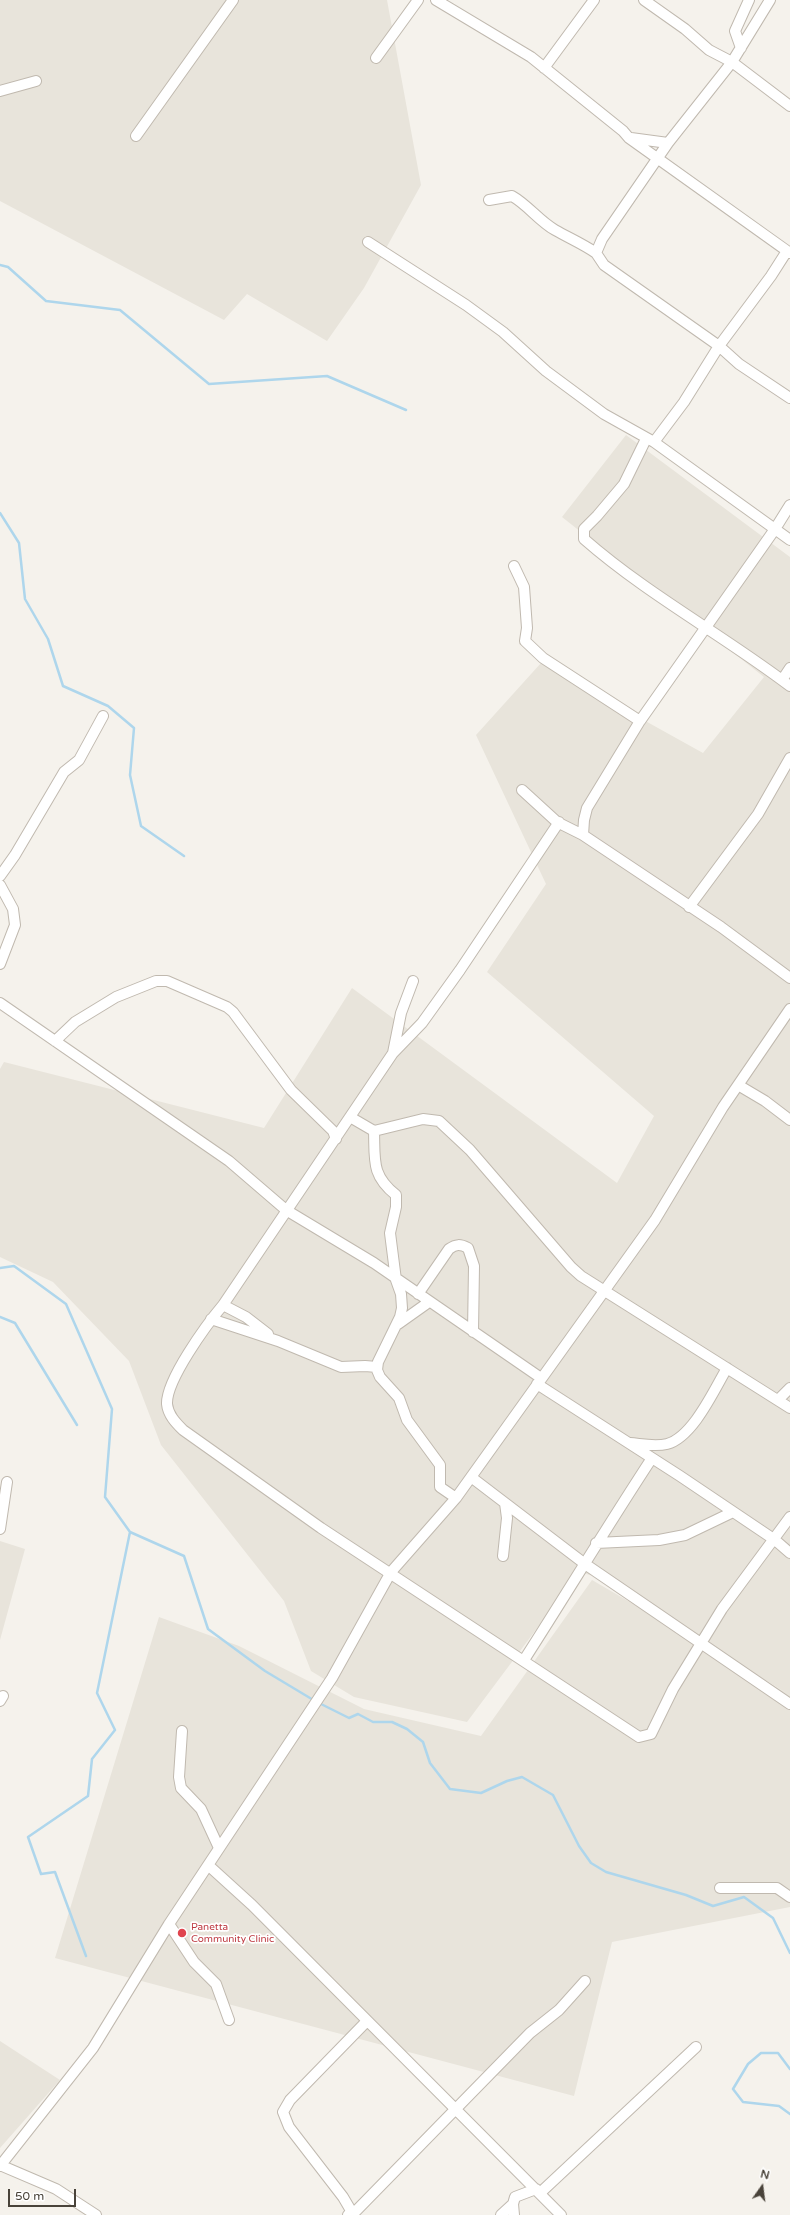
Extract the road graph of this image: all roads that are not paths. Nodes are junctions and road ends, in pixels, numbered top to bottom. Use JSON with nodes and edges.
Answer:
{"nodes":[{"id":1,"x":418,"y":0,"type":"edge"},
{"id":2,"x":436,"y":0,"type":"edge"},
{"id":3,"x":594,"y":0,"type":"edge"},
{"id":4,"x":644,"y":0,"type":"edge"},
{"id":5,"x":749,"y":0,"type":"edge"},
{"id":6,"x":770,"y":0,"type":"edge"},
{"id":7,"x":227,"y":2,"type":"edge"},
{"id":8,"x":741,"y":48,"type":"junction"},
{"id":9,"x":376,"y":58,"type":"dead end"},
{"id":10,"x":732,"y":62,"type":"junction"},
{"id":11,"x":544,"y":68,"type":"junction"},
{"id":12,"x":36,"y":81,"type":"dead end"},
{"id":13,"x":0,"y":91,"type":"edge"},
{"id":14,"x":790,"y":106,"type":"edge"},
{"id":15,"x":136,"y":136,"type":"dead end"},
{"id":16,"x":629,"y":138,"type":"junction"},
{"id":17,"x":668,"y":143,"type":"junction"},
{"id":18,"x":657,"y":158,"type":"junction"},
{"id":19,"x":489,"y":200,"type":"dead end"},
{"id":20,"x":368,"y":242,"type":"dead end"},
{"id":21,"x":596,"y":252,"type":"junction"},
{"id":22,"x":789,"y":252,"type":"edge"},
{"id":23,"x":719,"y":346,"type":"junction"},
{"id":24,"x":790,"y":398,"type":"edge"},
{"id":25,"x":650,"y":441,"type":"junction"},
{"id":26,"x":790,"y":504,"type":"edge"},
{"id":27,"x":775,"y":529,"type":"junction"},
{"id":28,"x":790,"y":540,"type":"edge"},
{"id":29,"x":514,"y":566,"type":"dead end"},
{"id":30,"x":706,"y":626,"type":"junction"},
{"id":31,"x":790,"y":668,"type":"edge"},
{"id":32,"x":786,"y":683,"type":"edge"},
{"id":33,"x":104,"y":716,"type":"dead end"},
{"id":34,"x":640,"y":722,"type":"junction"},
{"id":35,"x":790,"y":758,"type":"edge"},
{"id":36,"x":522,"y":790,"type":"dead end"},
{"id":37,"x":559,"y":822,"type":"junction"},
{"id":38,"x":583,"y":835,"type":"junction"},
{"id":39,"x":0,"y":876,"type":"edge"},
{"id":40,"x":0,"y":885,"type":"edge"},
{"id":41,"x":689,"y":907,"type":"junction"},
{"id":42,"x":0,"y":964,"type":"edge"},
{"id":43,"x":790,"y":978,"type":"edge"},
{"id":44,"x":413,"y":981,"type":"dead end"},
{"id":45,"x":0,"y":1003,"type":"edge"},
{"id":46,"x":790,"y":1009,"type":"edge"},
{"id":47,"x":55,"y":1041,"type":"junction"},
{"id":48,"x":393,"y":1053,"type":"junction"},
{"id":49,"x":738,"y":1085,"type":"junction"},
{"id":50,"x":350,"y":1117,"type":"junction"},
{"id":51,"x":790,"y":1120,"type":"edge"},
{"id":52,"x":374,"y":1131,"type":"junction"},
{"id":53,"x":336,"y":1139,"type":"junction"},
{"id":54,"x":286,"y":1210,"type":"junction"},
{"id":55,"x":396,"y":1280,"type":"junction"},
{"id":56,"x":603,"y":1291,"type":"junction"},
{"id":57,"x":418,"y":1294,"type":"junction"},
{"id":58,"x":429,"y":1302,"type":"junction"},
{"id":59,"x":223,"y":1305,"type":"junction"},
{"id":60,"x":211,"y":1319,"type":"junction"},
{"id":61,"x":395,"y":1326,"type":"junction"},
{"id":62,"x":473,"y":1332,"type":"junction"},
{"id":63,"x":278,"y":1341,"type":"junction"},
{"id":64,"x":376,"y":1368,"type":"junction"},
{"id":65,"x":727,"y":1368,"type":"junction"},
{"id":66,"x":539,"y":1381,"type":"junction"},
{"id":67,"x":790,"y":1388,"type":"edge"},
{"id":68,"x":778,"y":1400,"type":"junction"},
{"id":69,"x":790,"y":1408,"type":"edge"},
{"id":70,"x":628,"y":1443,"type":"junction"},
{"id":71,"x":652,"y":1458,"type":"junction"},
{"id":72,"x":471,"y":1477,"type":"junction"},
{"id":73,"x":7,"y":1482,"type":"dead end"},
{"id":74,"x":456,"y":1498,"type":"junction"},
{"id":75,"x":505,"y":1503,"type":"junction"},
{"id":76,"x":734,"y":1512,"type":"junction"},
{"id":77,"x":790,"y":1517,"type":"edge"},
{"id":78,"x":0,"y":1530,"type":"edge"},
{"id":79,"x":775,"y":1540,"type":"junction"},
{"id":80,"x":596,"y":1543,"type":"junction"},
{"id":81,"x":790,"y":1552,"type":"edge"},
{"id":82,"x":503,"y":1556,"type":"dead end"},
{"id":83,"x":586,"y":1564,"type":"junction"},
{"id":84,"x":391,"y":1572,"type":"junction"},
{"id":85,"x":701,"y":1643,"type":"junction"},
{"id":86,"x":524,"y":1660,"type":"junction"},
{"id":87,"x":790,"y":1704,"type":"edge"},
{"id":88,"x":182,"y":1731,"type":"dead end"},
{"id":89,"x":219,"y":1848,"type":"junction"},
{"id":90,"x":208,"y":1865,"type":"junction"},
{"id":91,"x":720,"y":1888,"type":"dead end"},
{"id":92,"x":790,"y":1897,"type":"edge"},
{"id":93,"x":169,"y":1924,"type":"junction"},
{"id":94,"x":584,"y":1981,"type":"dead end"},
{"id":95,"x":229,"y":2020,"type":"dead end"},
{"id":96,"x":366,"y":2022,"type":"junction"},
{"id":97,"x":696,"y":2047,"type":"dead end"},
{"id":98,"x":455,"y":2109,"type":"junction"},
{"id":99,"x":0,"y":2165,"type":"edge"},
{"id":100,"x":538,"y":2191,"type":"junction"},
{"id":101,"x":513,"y":2204,"type":"junction"},
{"id":102,"x":350,"y":2214,"type":"edge"},
{"id":103,"x":96,"y":2215,"type":"edge"},
{"id":104,"x":501,"y":2215,"type":"edge"},
{"id":105,"x":514,"y":2215,"type":"edge"},
{"id":106,"x":561,"y":2215,"type":"edge"}],
"edges":[{"from":1,"to":9,"type":"street"},
{"from":2,"to":11,"type":"street"},
{"from":3,"to":11,"type":"street"},
{"from":4,"to":10,"type":"street"},
{"from":5,"to":8,"type":"street"},
{"from":6,"to":8,"type":"street"},
{"from":7,"to":15,"type":"street"},
{"from":8,"to":10,"type":"street"},
{"from":10,"to":14,"type":"street"},
{"from":10,"to":17,"type":"street"},
{"from":11,"to":16,"type":"street"},
{"from":12,"to":13,"type":"street"},
{"from":16,"to":17,"type":"street"},
{"from":16,"to":18,"type":"street"},
{"from":17,"to":18,"type":"street"},
{"from":18,"to":21,"type":"street"},
{"from":18,"to":22,"type":"street"},
{"from":19,"to":21,"type":"street"},
{"from":20,"to":25,"type":"street"},
{"from":21,"to":23,"type":"street"},
{"from":22,"to":23,"type":"street"},
{"from":23,"to":24,"type":"street"},
{"from":23,"to":25,"type":"street"},
{"from":25,"to":27,"type":"street"},
{"from":25,"to":30,"type":"street"},
{"from":26,"to":27,"type":"street"},
{"from":27,"to":28,"type":"street"},
{"from":27,"to":30,"type":"street"},
{"from":29,"to":34,"type":"street"},
{"from":30,"to":32,"type":"street"},
{"from":30,"to":34,"type":"street"},
{"from":31,"to":32,"type":"street"},
{"from":33,"to":39,"type":"street"},
{"from":34,"to":38,"type":"street"},
{"from":35,"to":41,"type":"street"},
{"from":36,"to":37,"type":"street"},
{"from":37,"to":38,"type":"street"},
{"from":37,"to":48,"type":"street"},
{"from":38,"to":41,"type":"street"},
{"from":40,"to":42,"type":"street"},
{"from":41,"to":43,"type":"street"},
{"from":44,"to":48,"type":"street"},
{"from":45,"to":47,"type":"street"},
{"from":46,"to":49,"type":"street"},
{"from":47,"to":53,"type":"street"},
{"from":47,"to":54,"type":"street"},
{"from":48,"to":50,"type":"street"},
{"from":49,"to":51,"type":"street"},
{"from":49,"to":56,"type":"street"},
{"from":50,"to":52,"type":"street"},
{"from":50,"to":53,"type":"street"},
{"from":52,"to":55,"type":"street"},
{"from":52,"to":56,"type":"street"},
{"from":53,"to":54,"type":"street"},
{"from":54,"to":55,"type":"street"},
{"from":54,"to":59,"type":"street"},
{"from":55,"to":57,"type":"street"},
{"from":55,"to":61,"type":"street"},
{"from":56,"to":65,"type":"street"},
{"from":56,"to":66,"type":"street"},
{"from":57,"to":58,"type":"street"},
{"from":57,"to":62,"type":"street"},
{"from":58,"to":61,"type":"street"},
{"from":58,"to":62,"type":"street"},
{"from":59,"to":60,"type":"street"},
{"from":59,"to":63,"type":"street"},
{"from":60,"to":63,"type":"street"},
{"from":60,"to":84,"type":"street"},
{"from":61,"to":64,"type":"street"},
{"from":62,"to":66,"type":"street"},
{"from":63,"to":64,"type":"street"},
{"from":64,"to":74,"type":"street"},
{"from":65,"to":68,"type":"street"},
{"from":65,"to":70,"type":"street"},
{"from":66,"to":70,"type":"street"},
{"from":66,"to":72,"type":"street"},
{"from":67,"to":68,"type":"street"},
{"from":68,"to":69,"type":"street"},
{"from":70,"to":71,"type":"street"},
{"from":71,"to":76,"type":"street"},
{"from":71,"to":80,"type":"street"},
{"from":72,"to":74,"type":"street"},
{"from":72,"to":75,"type":"street"},
{"from":73,"to":78,"type":"street"},
{"from":74,"to":84,"type":"street"},
{"from":75,"to":82,"type":"street"},
{"from":75,"to":83,"type":"street"},
{"from":76,"to":79,"type":"street"},
{"from":76,"to":80,"type":"street"},
{"from":77,"to":79,"type":"street"},
{"from":79,"to":81,"type":"street"},
{"from":79,"to":85,"type":"street"},
{"from":80,"to":83,"type":"street"},
{"from":83,"to":85,"type":"street"},
{"from":83,"to":86,"type":"street"},
{"from":84,"to":86,"type":"street"},
{"from":84,"to":89,"type":"street"},
{"from":85,"to":86,"type":"street"},
{"from":85,"to":87,"type":"street"},
{"from":88,"to":89,"type":"street"},
{"from":89,"to":90,"type":"street"},
{"from":90,"to":93,"type":"street"},
{"from":90,"to":96,"type":"street"},
{"from":91,"to":92,"type":"street"},
{"from":93,"to":95,"type":"street"},
{"from":93,"to":99,"type":"street"},
{"from":94,"to":98,"type":"street"},
{"from":96,"to":98,"type":"street"},
{"from":96,"to":102,"type":"street"},
{"from":97,"to":100,"type":"street"},
{"from":98,"to":100,"type":"street"},
{"from":98,"to":102,"type":"street"},
{"from":99,"to":103,"type":"street"},
{"from":100,"to":101,"type":"street"},
{"from":100,"to":106,"type":"street"},
{"from":101,"to":104,"type":"street"},
{"from":101,"to":105,"type":"street"}]}
